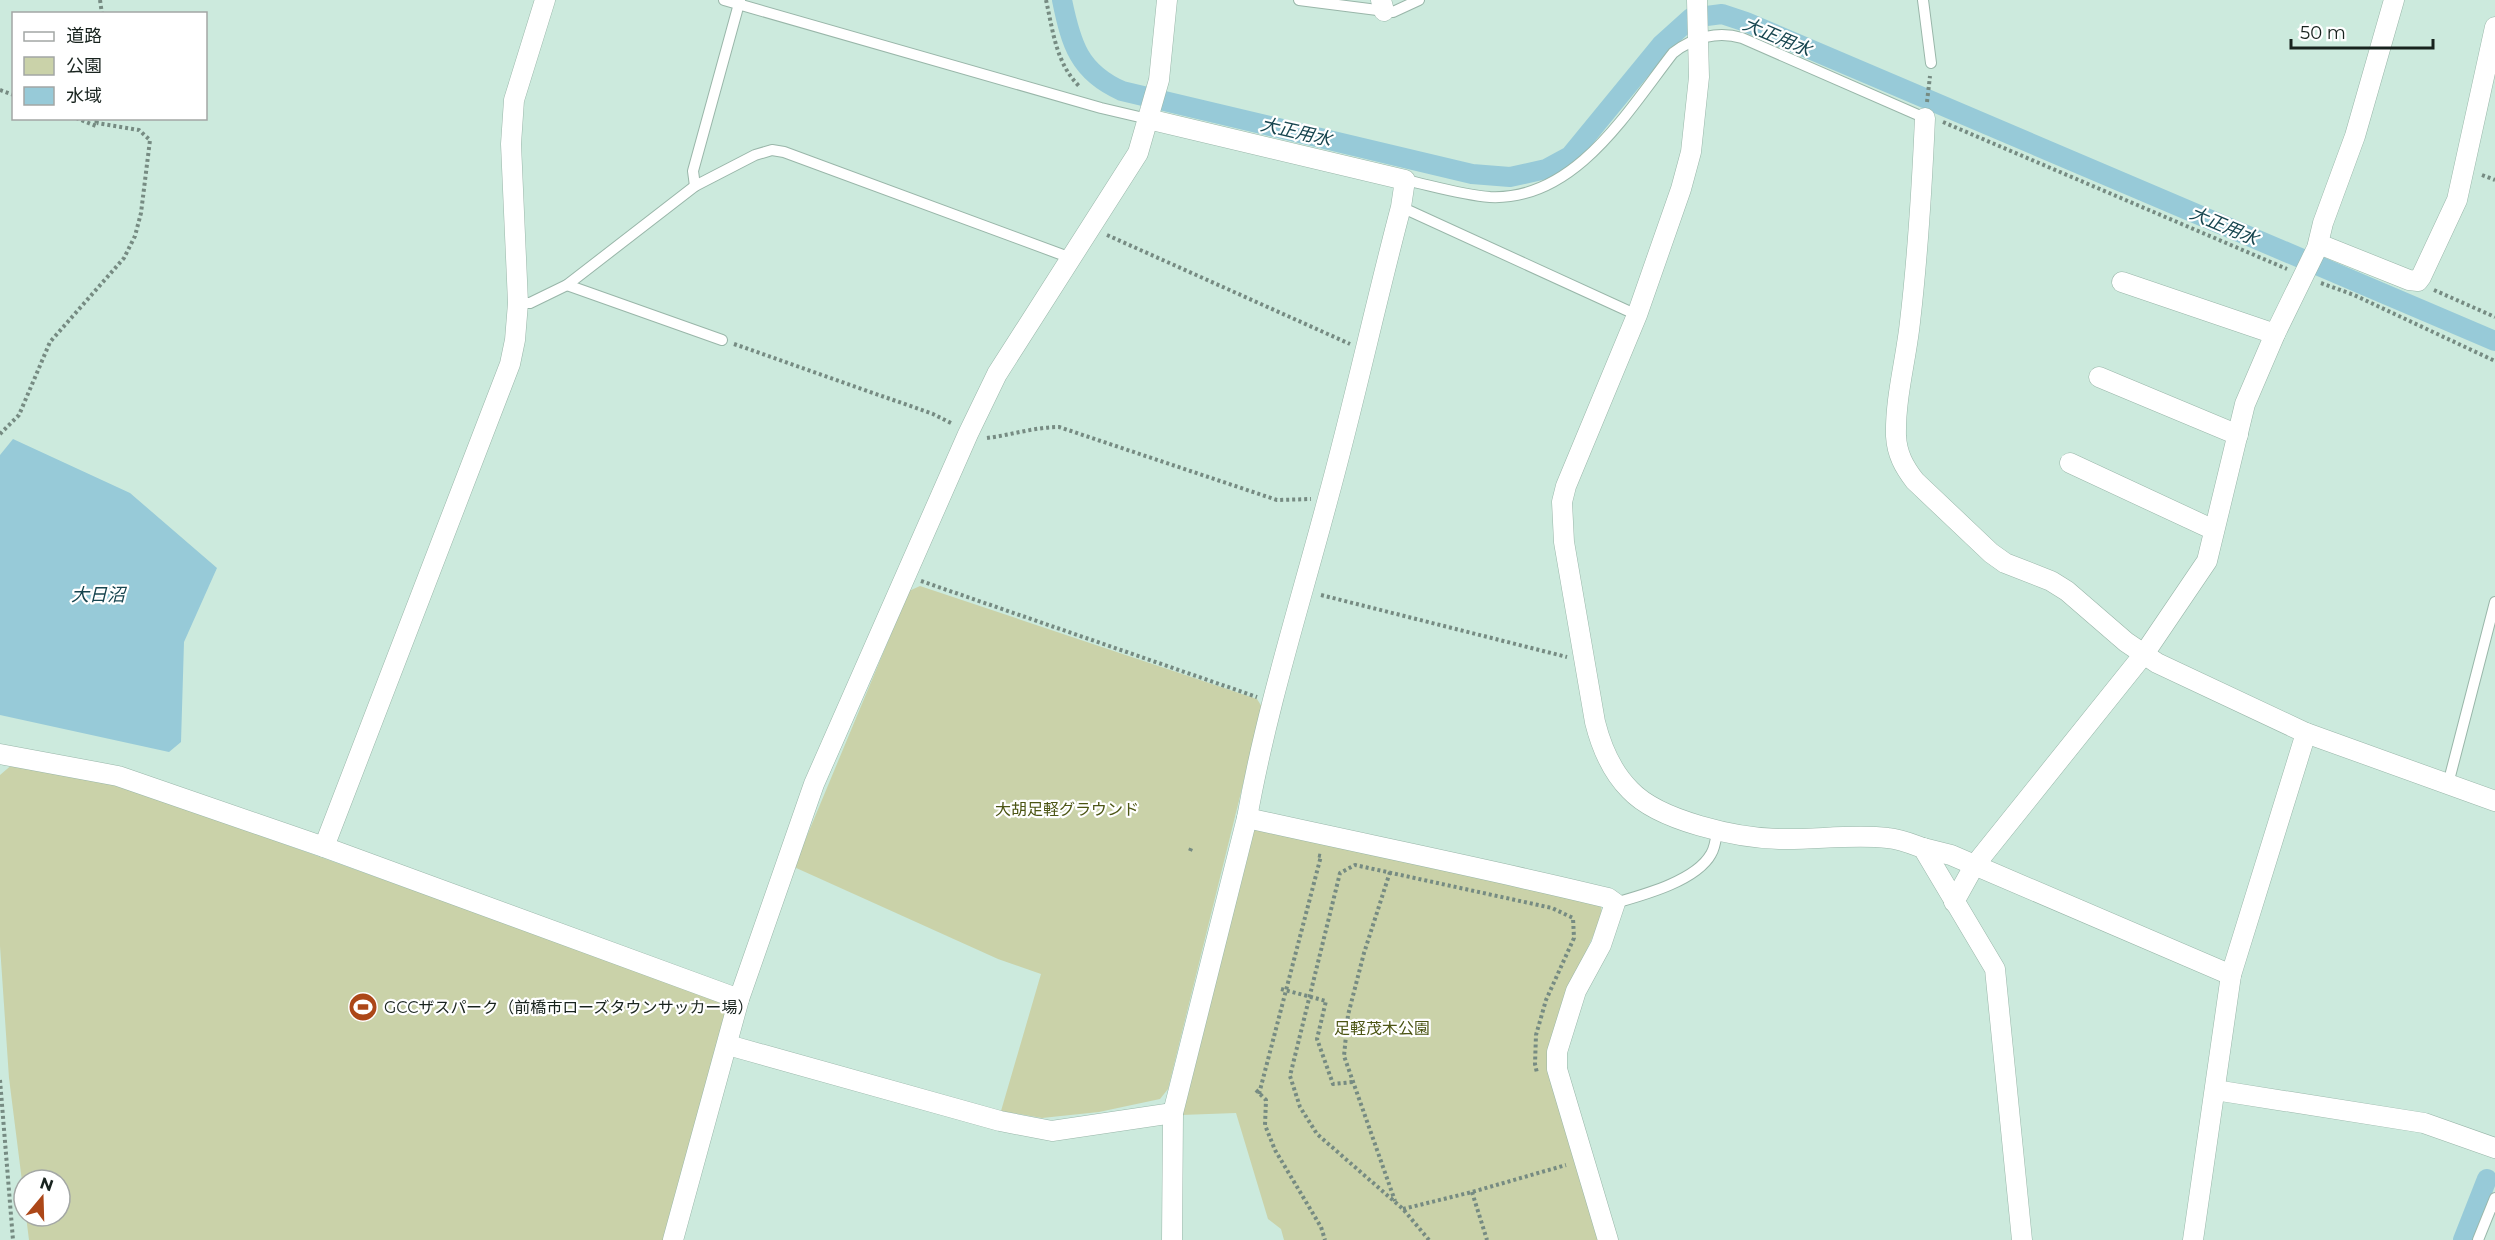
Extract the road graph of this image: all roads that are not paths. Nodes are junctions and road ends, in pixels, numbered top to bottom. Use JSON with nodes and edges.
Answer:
{"nodes":[{"id":1,"x":545,"y":0,"type":"edge"},
{"id":2,"x":723,"y":0,"type":"edge"},
{"id":3,"x":1167,"y":0,"type":"edge"},
{"id":4,"x":1299,"y":0,"type":"edge"},
{"id":5,"x":1419,"y":0,"type":"edge"},
{"id":6,"x":1923,"y":0,"type":"edge"},
{"id":7,"x":2394,"y":0,"type":"edge"},
{"id":8,"x":1697,"y":1,"type":"edge"},
{"id":9,"x":740,"y":2,"type":"edge"},
{"id":10,"x":1382,"y":5,"type":"edge"},
{"id":11,"x":2495,"y":27,"type":"edge"},
{"id":12,"x":1699,"y":35,"type":"junction"},
{"id":13,"x":1931,"y":63,"type":"dead end"},
{"id":14,"x":1926,"y":113,"type":"joint"},
{"id":15,"x":1150,"y":115,"type":"junction"},
{"id":16,"x":1405,"y":180,"type":"junction"},
{"id":17,"x":695,"y":186,"type":"junction"},
{"id":18,"x":1401,"y":207,"type":"junction"},
{"id":19,"x":2318,"y":246,"type":"junction"},
{"id":20,"x":1071,"y":258,"type":"junction"},
{"id":21,"x":2122,"y":282,"type":"dead end"},
{"id":22,"x":567,"y":285,"type":"junction"},
{"id":23,"x":518,"y":303,"type":"junction"},
{"id":24,"x":1637,"y":315,"type":"junction"},
{"id":25,"x":2275,"y":334,"type":"junction"},
{"id":26,"x":722,"y":340,"type":"road end"},
{"id":27,"x":2099,"y":377,"type":"dead end"},
{"id":28,"x":2238,"y":435,"type":"junction"},
{"id":29,"x":2070,"y":463,"type":"dead end"},
{"id":30,"x":2214,"y":530,"type":"junction"},
{"id":31,"x":2495,"y":602,"type":"edge"},
{"id":32,"x":2144,"y":654,"type":"junction"},
{"id":33,"x":2306,"y":734,"type":"junction"},
{"id":34,"x":0,"y":754,"type":"edge"},
{"id":35,"x":2448,"y":784,"type":"junction"},
{"id":36,"x":2495,"y":801,"type":"edge"},
{"id":37,"x":1247,"y":818,"type":"junction"},
{"id":38,"x":1717,"y":831,"type":"junction"},
{"id":39,"x":324,"y":847,"type":"junction"},
{"id":40,"x":1923,"y":848,"type":"junction"},
{"id":41,"x":1974,"y":866,"type":"junction"},
{"id":42,"x":1954,"y":902,"type":"junction"},
{"id":43,"x":1615,"y":903,"type":"junction"},
{"id":44,"x":2231,"y":975,"type":"junction"},
{"id":45,"x":739,"y":999,"type":"junction"},
{"id":46,"x":728,"y":1045,"type":"junction"},
{"id":47,"x":2216,"y":1090,"type":"junction"},
{"id":48,"x":1173,"y":1113,"type":"junction"},
{"id":49,"x":2495,"y":1148,"type":"edge"},
{"id":50,"x":2495,"y":1198,"type":"edge"},
{"id":51,"x":673,"y":1240,"type":"edge"},
{"id":52,"x":1172,"y":1240,"type":"edge"},
{"id":53,"x":1608,"y":1240,"type":"edge"},
{"id":54,"x":2022,"y":1240,"type":"edge"},
{"id":55,"x":2193,"y":1240,"type":"edge"},
{"id":56,"x":2478,"y":1240,"type":"edge"}],
"edges":[{"from":1,"to":23,"type":"street"},
{"from":2,"to":9,"type":"lane"},
{"from":3,"to":15,"type":"street"},
{"from":4,"to":10,"type":"lane"},
{"from":5,"to":10,"type":"lane"},
{"from":6,"to":13,"type":"lane"},
{"from":7,"to":19,"type":"street"},
{"from":8,"to":12,"type":"street"},
{"from":9,"to":15,"type":"lane"},
{"from":9,"to":17,"type":"lane"},
{"from":11,"to":19,"type":"street"},
{"from":12,"to":14,"type":"lane"},
{"from":12,"to":16,"type":"lane"},
{"from":12,"to":24,"type":"street"},
{"from":14,"to":32,"type":"street"},
{"from":15,"to":16,"type":"street"},
{"from":15,"to":20,"type":"street"},
{"from":16,"to":18,"type":"street"},
{"from":17,"to":20,"type":"lane"},
{"from":17,"to":22,"type":"lane"},
{"from":18,"to":24,"type":"lane"},
{"from":18,"to":37,"type":"street"},
{"from":19,"to":25,"type":"street"},
{"from":20,"to":45,"type":"street"},
{"from":21,"to":25,"type":"street"},
{"from":22,"to":23,"type":"lane"},
{"from":22,"to":26,"type":"lane"},
{"from":23,"to":39,"type":"street"},
{"from":24,"to":38,"type":"street"},
{"from":25,"to":28,"type":"street"},
{"from":27,"to":28,"type":"street"},
{"from":28,"to":30,"type":"street"},
{"from":29,"to":30,"type":"street"},
{"from":30,"to":32,"type":"street"},
{"from":31,"to":35,"type":"lane"},
{"from":32,"to":33,"type":"street"},
{"from":32,"to":41,"type":"street"},
{"from":33,"to":35,"type":"street"},
{"from":33,"to":44,"type":"street"},
{"from":34,"to":39,"type":"street"},
{"from":35,"to":36,"type":"street"},
{"from":37,"to":43,"type":"street"},
{"from":37,"to":48,"type":"street"},
{"from":38,"to":40,"type":"street"},
{"from":38,"to":43,"type":"lane"},
{"from":39,"to":45,"type":"street"},
{"from":40,"to":41,"type":"street"},
{"from":40,"to":42,"type":"street"},
{"from":41,"to":42,"type":"street"},
{"from":41,"to":44,"type":"street"},
{"from":42,"to":54,"type":"street"},
{"from":43,"to":53,"type":"street"},
{"from":44,"to":47,"type":"street"},
{"from":45,"to":46,"type":"street"},
{"from":46,"to":48,"type":"street"},
{"from":46,"to":51,"type":"street"},
{"from":47,"to":49,"type":"street"},
{"from":47,"to":55,"type":"street"},
{"from":48,"to":52,"type":"street"},
{"from":50,"to":56,"type":"lane"}]}
